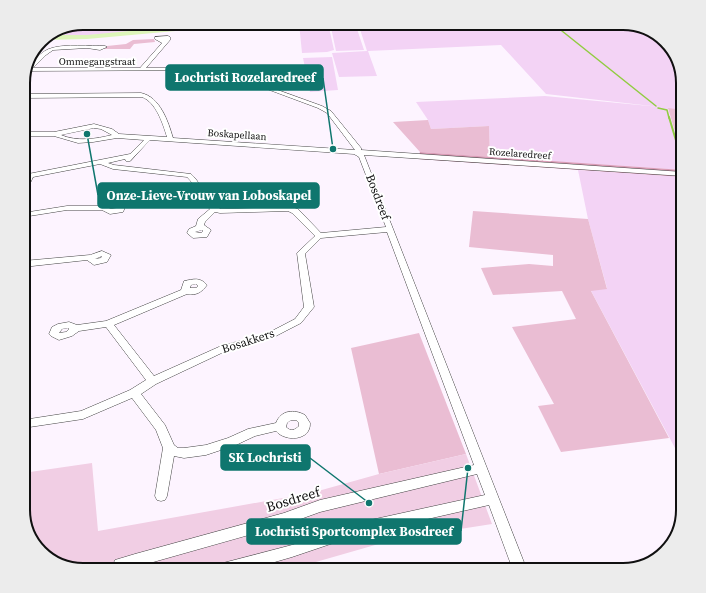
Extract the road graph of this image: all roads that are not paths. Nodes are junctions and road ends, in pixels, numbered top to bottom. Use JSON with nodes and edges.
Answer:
{"nodes":[{"id":1,"x":165,"y":43,"type":"dead end"},
{"id":2,"x":87,"y":46,"type":"dead end"},
{"id":3,"x":34,"y":64,"type":"edge"},
{"id":4,"x":142,"y":69,"type":"junction"},
{"id":5,"x":32,"y":70,"type":"edge"},
{"id":6,"x":30,"y":96,"type":"edge"},
{"id":7,"x":30,"y":134,"type":"edge"},
{"id":8,"x":55,"y":134,"type":"junction"},
{"id":9,"x":117,"y":136,"type":"junction"},
{"id":10,"x":149,"y":138,"type":"junction"},
{"id":11,"x":170,"y":139,"type":"junction"},
{"id":12,"x":357,"y":153,"type":"junction"},
{"id":13,"x":131,"y":156,"type":"junction"},
{"id":14,"x":101,"y":162,"type":"junction"},
{"id":15,"x":120,"y":168,"type":"junction"},
{"id":16,"x":676,"y":174,"type":"edge"},
{"id":17,"x":30,"y":175,"type":"edge"},
{"id":18,"x":105,"y":208,"type":"dead end"},
{"id":19,"x":214,"y":209,"type":"junction"},
{"id":20,"x":30,"y":214,"type":"edge"},
{"id":21,"x":200,"y":227,"type":"dead end"},
{"id":22,"x":390,"y":229,"type":"junction"},
{"id":23,"x":319,"y":236,"type":"junction"},
{"id":24,"x":92,"y":257,"type":"dead end"},
{"id":25,"x":30,"y":263,"type":"edge"},
{"id":26,"x":186,"y":291,"type":"dead end"},
{"id":27,"x":108,"y":324,"type":"junction"},
{"id":28,"x":76,"y":328,"type":"dead end"},
{"id":29,"x":152,"y":381,"type":"junction"},
{"id":30,"x":134,"y":393,"type":"junction"},
{"id":31,"x":30,"y":423,"type":"edge"},
{"id":32,"x":280,"y":426,"type":"dead end"},
{"id":33,"x":169,"y":448,"type":"junction"},
{"id":34,"x":482,"y":468,"type":"junction"},
{"id":35,"x":161,"y":496,"type":"dead end"},
{"id":36,"x":493,"y":499,"type":"junction"},
{"id":37,"x":126,"y":563,"type":"edge"},
{"id":38,"x":248,"y":563,"type":"edge"},
{"id":39,"x":517,"y":563,"type":"edge"}],
"edges":[{"from":1,"to":4,"type":"street","name":"Ommegangstraat"},
{"from":2,"to":3,"type":"street"},
{"from":4,"to":5,"type":"street","name":"Ommegangstraat"},
{"from":4,"to":12,"type":"street","name":"Ommegangstraat"},
{"from":6,"to":11,"type":"street"},
{"from":7,"to":8,"type":"street","name":"Boskapellaan"},
{"from":8,"to":9,"type":"street","name":"Boskapellaan"},
{"from":8,"to":9,"type":"street","name":"Boskapellaan"},
{"from":9,"to":10,"type":"street","name":"Boskapellaan"},
{"from":10,"to":11,"type":"street","name":"Boskapellaan"},
{"from":10,"to":13,"type":"street"},
{"from":11,"to":12,"type":"street","name":"Boskapellaan"},
{"from":12,"to":16,"type":"street","name":"Rozelaredreef"},
{"from":12,"to":22,"type":"street","name":"Bosdreef"},
{"from":13,"to":14,"type":"street"},
{"from":13,"to":15,"type":"street"},
{"from":14,"to":15,"type":"street"},
{"from":14,"to":17,"type":"street"},
{"from":15,"to":19,"type":"street"},
{"from":18,"to":20,"type":"street"},
{"from":19,"to":21,"type":"street"},
{"from":19,"to":23,"type":"street"},
{"from":22,"to":23,"type":"street"},
{"from":22,"to":34,"type":"street","name":"Bosdreef"},
{"from":23,"to":29,"type":"street","name":"Bosakkers"},
{"from":24,"to":25,"type":"street"},
{"from":26,"to":27,"type":"street"},
{"from":27,"to":28,"type":"street"},
{"from":27,"to":29,"type":"street"},
{"from":29,"to":30,"type":"street","name":"Bosakkers"},
{"from":30,"to":31,"type":"street","name":"Bosakkers"},
{"from":30,"to":33,"type":"street"},
{"from":32,"to":33,"type":"street"},
{"from":33,"to":35,"type":"street"},
{"from":34,"to":36,"type":"street","name":"Bosdreef"},
{"from":34,"to":37,"type":"street","name":"Bosdreef"},
{"from":36,"to":38,"type":"street"},
{"from":36,"to":39,"type":"street","name":"Bosdreef"}]}
